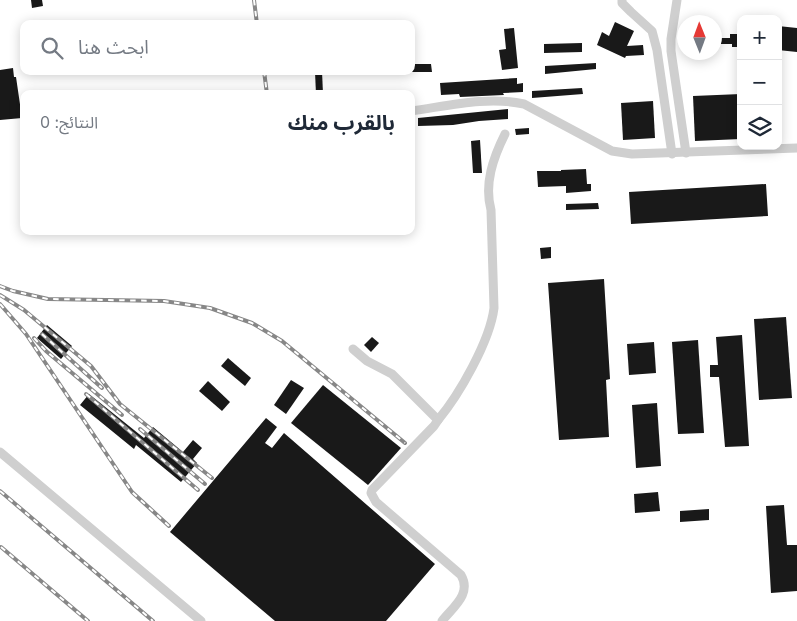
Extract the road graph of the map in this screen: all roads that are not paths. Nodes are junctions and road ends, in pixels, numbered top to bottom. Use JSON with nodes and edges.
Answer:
{"nodes":[{"id":1,"x":622,"y":0,"type":"edge"},
{"id":2,"x":677,"y":0,"type":"edge"},
{"id":3,"x":671,"y":51,"type":"junction"},
{"id":4,"x":657,"y":53,"type":"junction"},
{"id":5,"x":415,"y":110,"type":"edge"},
{"id":6,"x":504,"y":134,"type":"dead end"},
{"id":7,"x":797,"y":148,"type":"edge"},
{"id":8,"x":686,"y":153,"type":"junction"},
{"id":9,"x":672,"y":154,"type":"junction"},
{"id":10,"x":353,"y":349,"type":"dead end"},
{"id":11,"x":438,"y":420,"type":"junction"},
{"id":12,"x":0,"y":452,"type":"edge"},
{"id":13,"x":201,"y":621,"type":"edge"},
{"id":14,"x":442,"y":621,"type":"edge"}],
"edges":[{"from":1,"to":4,"type":"lane"},
{"from":2,"to":3,"type":"lane"},
{"from":3,"to":4,"type":"lane"},
{"from":3,"to":8,"type":"lane"},
{"from":4,"to":9,"type":"lane"},
{"from":5,"to":9,"type":"lane"},
{"from":6,"to":11,"type":"lane"},
{"from":7,"to":8,"type":"lane"},
{"from":8,"to":9,"type":"lane"},
{"from":10,"to":11,"type":"lane"},
{"from":11,"to":14,"type":"lane"},
{"from":12,"to":13,"type":"lane"}]}
